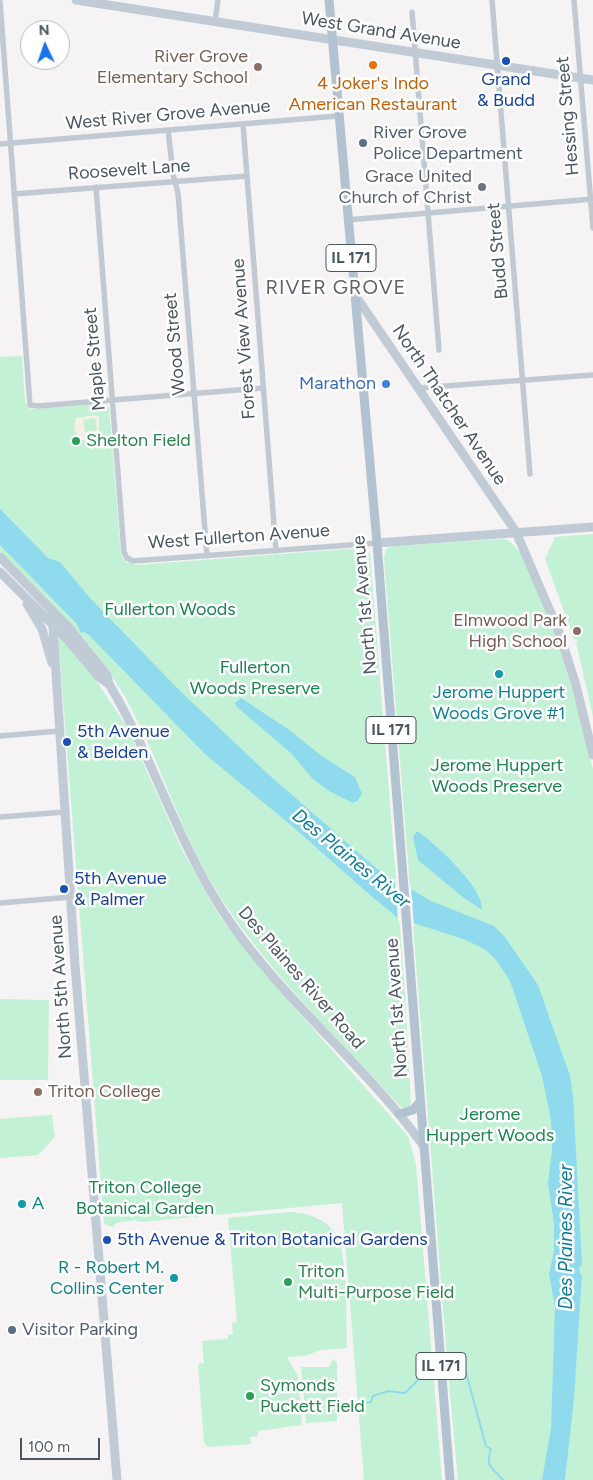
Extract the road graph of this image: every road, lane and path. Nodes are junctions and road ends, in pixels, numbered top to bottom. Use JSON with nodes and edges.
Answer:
{"nodes":[{"id":1,"x":76,"y":0,"type":"edge"},
{"id":2,"x":218,"y":0,"type":"edge"},
{"id":3,"x":329,"y":0,"type":"edge"},
{"id":4,"x":492,"y":0,"type":"edge"},
{"id":5,"x":574,"y":0,"type":"edge"},
{"id":6,"x":0,"y":2,"type":"edge"},
{"id":7,"x":102,"y":2,"type":"edge"},
{"id":8,"x":412,"y":12,"type":"dead end"},
{"id":9,"x":215,"y":21,"type":"junction"},
{"id":10,"x":331,"y":40,"type":"junction"},
{"id":11,"x":415,"y":52,"type":"junction"},
{"id":12,"x":2,"y":55,"type":"edge"},
{"id":13,"x":497,"y":65,"type":"junction"},
{"id":14,"x":580,"y":78,"type":"junction"},
{"id":15,"x":593,"y":80,"type":"edge"},
{"id":16,"x":338,"y":116,"type":"junction"},
{"id":17,"x":243,"y":124,"type":"junction"},
{"id":18,"x":168,"y":130,"type":"junction"},
{"id":19,"x":10,"y":143,"type":"junction"},
{"id":20,"x":0,"y":144,"type":"edge"},
{"id":21,"x":247,"y":176,"type":"junction"},
{"id":22,"x":174,"y":182,"type":"junction"},
{"id":23,"x":96,"y":187,"type":"junction"},
{"id":24,"x":14,"y":194,"type":"junction"},
{"id":25,"x":592,"y":199,"type":"edge"},
{"id":26,"x":509,"y":206,"type":"junction"},
{"id":27,"x":429,"y":213,"type":"junction"},
{"id":28,"x":347,"y":220,"type":"junction"},
{"id":29,"x":593,"y":228,"type":"edge"},
{"id":30,"x":355,"y":295,"type":"junction"},
{"id":31,"x":439,"y":350,"type":"dead end"},
{"id":32,"x":593,"y":375,"type":"edge"},
{"id":33,"x":523,"y":380,"type":"junction"},
{"id":34,"x":263,"y":388,"type":"junction"},
{"id":35,"x":418,"y":388,"type":"junction"},
{"id":36,"x":194,"y":394,"type":"junction"},
{"id":37,"x":114,"y":400,"type":"junction"},
{"id":38,"x":530,"y":474,"type":"dead end"},
{"id":39,"x":593,"y":527,"type":"edge"},
{"id":40,"x":516,"y":532,"type":"junction"},
{"id":41,"x":377,"y":543,"type":"junction"},
{"id":42,"x":276,"y":551,"type":"junction"},
{"id":43,"x":207,"y":556,"type":"junction"},
{"id":44,"x":0,"y":557,"type":"edge"},
{"id":45,"x":127,"y":558,"type":"joint"},
{"id":46,"x":0,"y":572,"type":"edge"},
{"id":47,"x":19,"y":591,"type":"junction"},
{"id":48,"x":52,"y":611,"type":"junction"},
{"id":49,"x":53,"y":626,"type":"junction"},
{"id":50,"x":56,"y":675,"type":"junction"},
{"id":51,"x":108,"y":684,"type":"junction"},
{"id":52,"x":59,"y":731,"type":"junction"},
{"id":53,"x":0,"y":736,"type":"edge"},
{"id":54,"x":593,"y":755,"type":"edge"},
{"id":55,"x":65,"y":812,"type":"junction"},
{"id":56,"x":0,"y":817,"type":"edge"},
{"id":57,"x":71,"y":897,"type":"junction"},
{"id":58,"x":0,"y":903,"type":"edge"},
{"id":59,"x":420,"y":1102,"type":"junction"},
{"id":60,"x":399,"y":1114,"type":"junction"},
{"id":61,"x":423,"y":1146,"type":"junction"},
{"id":62,"x":116,"y":1480,"type":"edge"},
{"id":63,"x":450,"y":1480,"type":"edge"}],
"edges":[{"from":1,"to":7,"type":"street","name":"West Grand Avenue"},
{"from":2,"to":9,"type":"street"},
{"from":3,"to":10,"type":"main road","name":"North Thatcher Avenue","number":"IL 171"},
{"from":4,"to":13,"type":"street","name":"Budd Street"},
{"from":5,"to":14,"type":"street","name":"Hessing Street"},
{"from":6,"to":12,"type":"street"},
{"from":7,"to":9,"type":"street","name":"West Grand Avenue"},
{"from":8,"to":11,"type":"street"},
{"from":9,"to":10,"type":"street","name":"West Grand Avenue"},
{"from":10,"to":11,"type":"street","name":"West Grand Avenue"},
{"from":10,"to":16,"type":"main road","name":"North Thatcher Avenue","number":"IL 171"},
{"from":11,"to":13,"type":"street","name":"West Grand Avenue"},
{"from":11,"to":27,"type":"street"},
{"from":12,"to":19,"type":"street"},
{"from":13,"to":14,"type":"street","name":"West Grand Avenue"},
{"from":13,"to":26,"type":"street","name":"Budd Street"},
{"from":14,"to":15,"type":"street","name":"West Grand Avenue"},
{"from":14,"to":25,"type":"street","name":"Hessing Street"},
{"from":16,"to":17,"type":"street","name":"West River Grove Avenue"},
{"from":16,"to":28,"type":"main road","name":"North Thatcher Avenue","number":"IL 171"},
{"from":17,"to":18,"type":"street","name":"West River Grove Avenue"},
{"from":17,"to":21,"type":"street","name":"Forest View Avenue"},
{"from":18,"to":19,"type":"street","name":"West River Grove Avenue"},
{"from":18,"to":22,"type":"street","name":"Wood Street"},
{"from":19,"to":20,"type":"street","name":"West River Grove Avenue"},
{"from":19,"to":24,"type":"street"},
{"from":21,"to":22,"type":"street","name":"Roosevelt Lane"},
{"from":21,"to":34,"type":"street","name":"Forest View Avenue"},
{"from":22,"to":23,"type":"street","name":"Roosevelt Lane"},
{"from":22,"to":36,"type":"street","name":"Wood Street"},
{"from":23,"to":24,"type":"street","name":"Roosevelt Lane"},
{"from":23,"to":37,"type":"street","name":"Maple Street"},
{"from":24,"to":37,"type":"street"},
{"from":25,"to":26,"type":"street"},
{"from":25,"to":29,"type":"street","name":"Hessing Street"},
{"from":26,"to":27,"type":"street"},
{"from":26,"to":33,"type":"street","name":"Budd Street"},
{"from":27,"to":28,"type":"street"},
{"from":27,"to":31,"type":"street"},
{"from":28,"to":30,"type":"main road","name":"North Thatcher Avenue","number":"IL 171"},
{"from":30,"to":35,"type":"street","name":"North Thatcher Avenue"},
{"from":30,"to":41,"type":"main road","name":"North 1st Avenue","number":"IL 171"},
{"from":32,"to":33,"type":"street"},
{"from":33,"to":35,"type":"street"},
{"from":33,"to":38,"type":"street","name":"Budd Street"},
{"from":34,"to":36,"type":"street"},
{"from":34,"to":42,"type":"street","name":"Forest View Avenue"},
{"from":35,"to":40,"type":"street","name":"North Thatcher Avenue"},
{"from":36,"to":37,"type":"street"},
{"from":36,"to":43,"type":"street","name":"Wood Street"},
{"from":37,"to":45,"type":"street","name":"Maple Street"},
{"from":39,"to":40,"type":"street","name":"West Fullerton Avenue"},
{"from":40,"to":41,"type":"street","name":"West Fullerton Avenue"},
{"from":40,"to":54,"type":"street","name":"North Thatcher Avenue"},
{"from":41,"to":42,"type":"street","name":"West Fullerton Avenue"},
{"from":41,"to":59,"type":"main road","name":"North 1st Avenue","number":"IL 171"},
{"from":42,"to":43,"type":"street","name":"West Fullerton Avenue"},
{"from":43,"to":45,"type":"street","name":"West Fullerton Avenue"},
{"from":44,"to":48,"type":"street","name":"Des Plaines River Road"},
{"from":46,"to":47,"type":"street","name":"Des Plaines River Road"},
{"from":47,"to":49,"type":"street","name":"Des Plaines River Road"},
{"from":47,"to":50,"type":"street"},
{"from":48,"to":49,"type":"street","name":"North 5th Avenue"},
{"from":48,"to":51,"type":"street","name":"Des Plaines River Road"},
{"from":49,"to":50,"type":"street","name":"North 5th Avenue"},
{"from":49,"to":51,"type":"street","name":"Des Plaines River Road"},
{"from":50,"to":52,"type":"street","name":"North 5th Avenue"},
{"from":51,"to":60,"type":"street","name":"Des Plaines River Road"},
{"from":52,"to":53,"type":"street"},
{"from":52,"to":55,"type":"street","name":"North 5th Avenue"},
{"from":55,"to":56,"type":"street"},
{"from":55,"to":57,"type":"street","name":"North 5th Avenue"},
{"from":57,"to":58,"type":"street"},
{"from":57,"to":62,"type":"street","name":"North 5th Avenue"},
{"from":59,"to":60,"type":"main road"},
{"from":59,"to":61,"type":"main road","name":"North 1st Avenue","number":"IL 171"},
{"from":60,"to":61,"type":"street","name":"Des Plaines River Road"},
{"from":61,"to":63,"type":"main road","name":"North 1st Avenue","number":"IL 171"}]}
